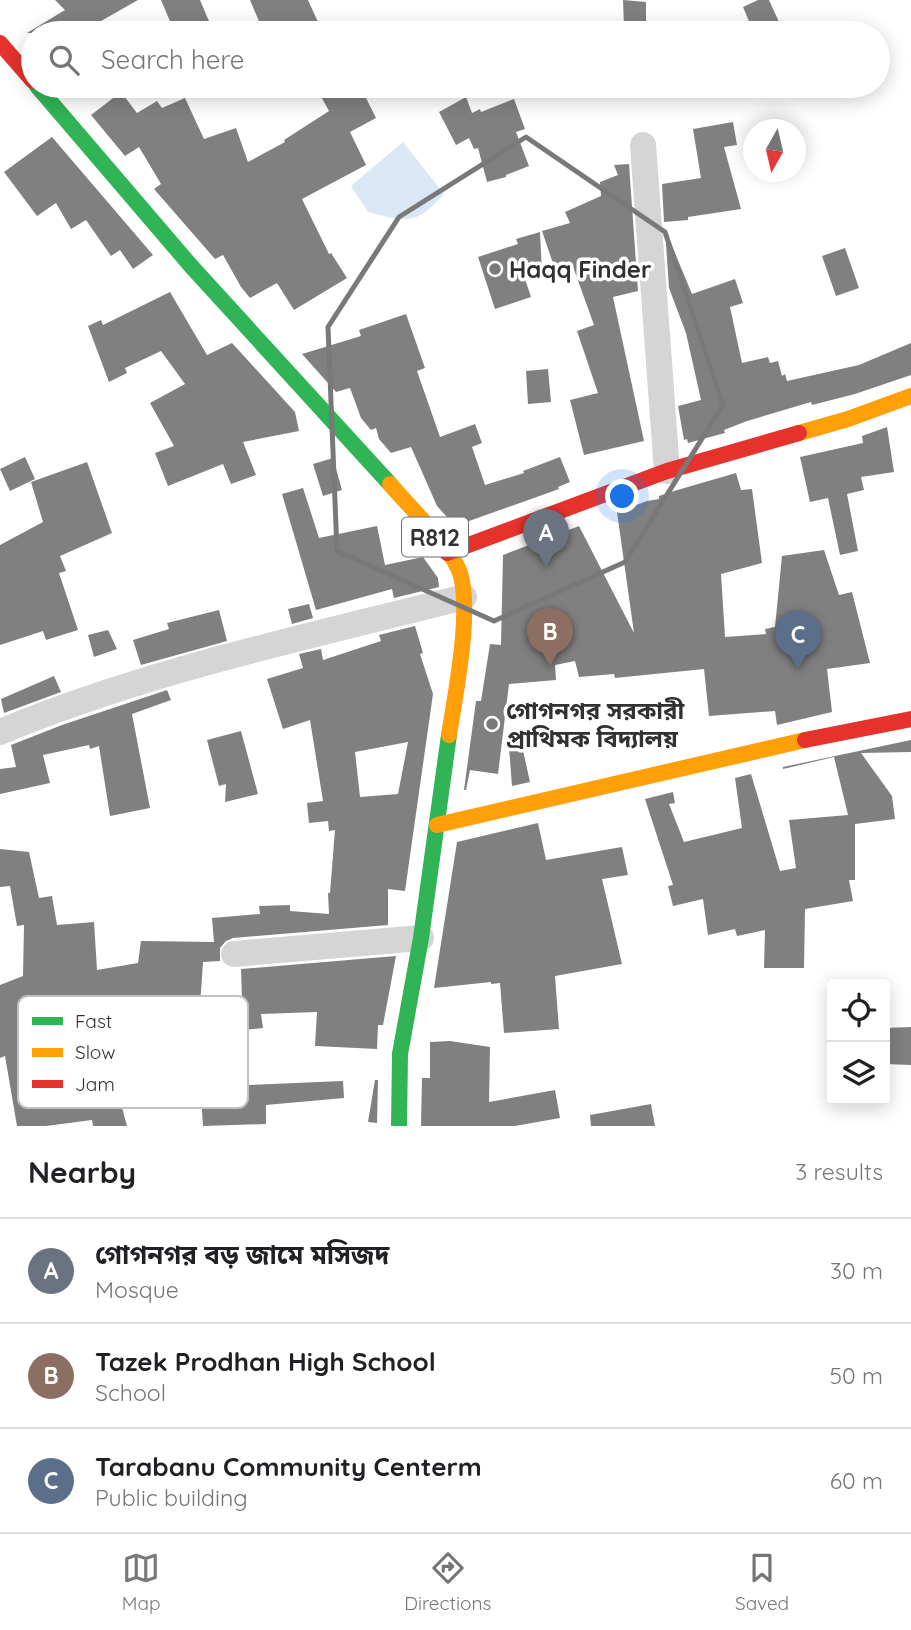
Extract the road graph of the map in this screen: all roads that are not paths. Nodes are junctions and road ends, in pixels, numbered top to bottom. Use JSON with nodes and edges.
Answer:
{"nodes":[{"id":1,"x":0,"y":43,"type":"edge"},
{"id":2,"x":21,"y":67,"type":"edge"},
{"id":3,"x":47,"y":98,"type":"edge"},
{"id":4,"x":643,"y":145,"type":"dead end"},
{"id":5,"x":911,"y":396,"type":"edge"},
{"id":6,"x":667,"y":471,"type":"junction"},
{"id":7,"x":447,"y":553,"type":"junction"},
{"id":8,"x":464,"y":597,"type":"junction"},
{"id":9,"x":911,"y":719,"type":"edge"},
{"id":10,"x":0,"y":732,"type":"edge"},
{"id":11,"x":437,"y":825,"type":"junction"},
{"id":12,"x":421,"y":938,"type":"junction"},
{"id":13,"x":234,"y":954,"type":"dead end"},
{"id":14,"x":399,"y":1126,"type":"edge"}],
"edges":[{"from":1,"to":2,"type":"main road"},
{"from":3,"to":7,"type":"main road","number":"R812"},
{"from":4,"to":6,"type":"street"},
{"from":5,"to":6,"type":"main road"},
{"from":6,"to":7,"type":"main road"},
{"from":7,"to":8,"type":"main road","number":"R812"},
{"from":8,"to":10,"type":"street"},
{"from":8,"to":11,"type":"main road","number":"R812"},
{"from":9,"to":11,"type":"main road"},
{"from":11,"to":12,"type":"main road","number":"R812"},
{"from":12,"to":13,"type":"street"},
{"from":12,"to":14,"type":"main road","number":"R812"}]}
